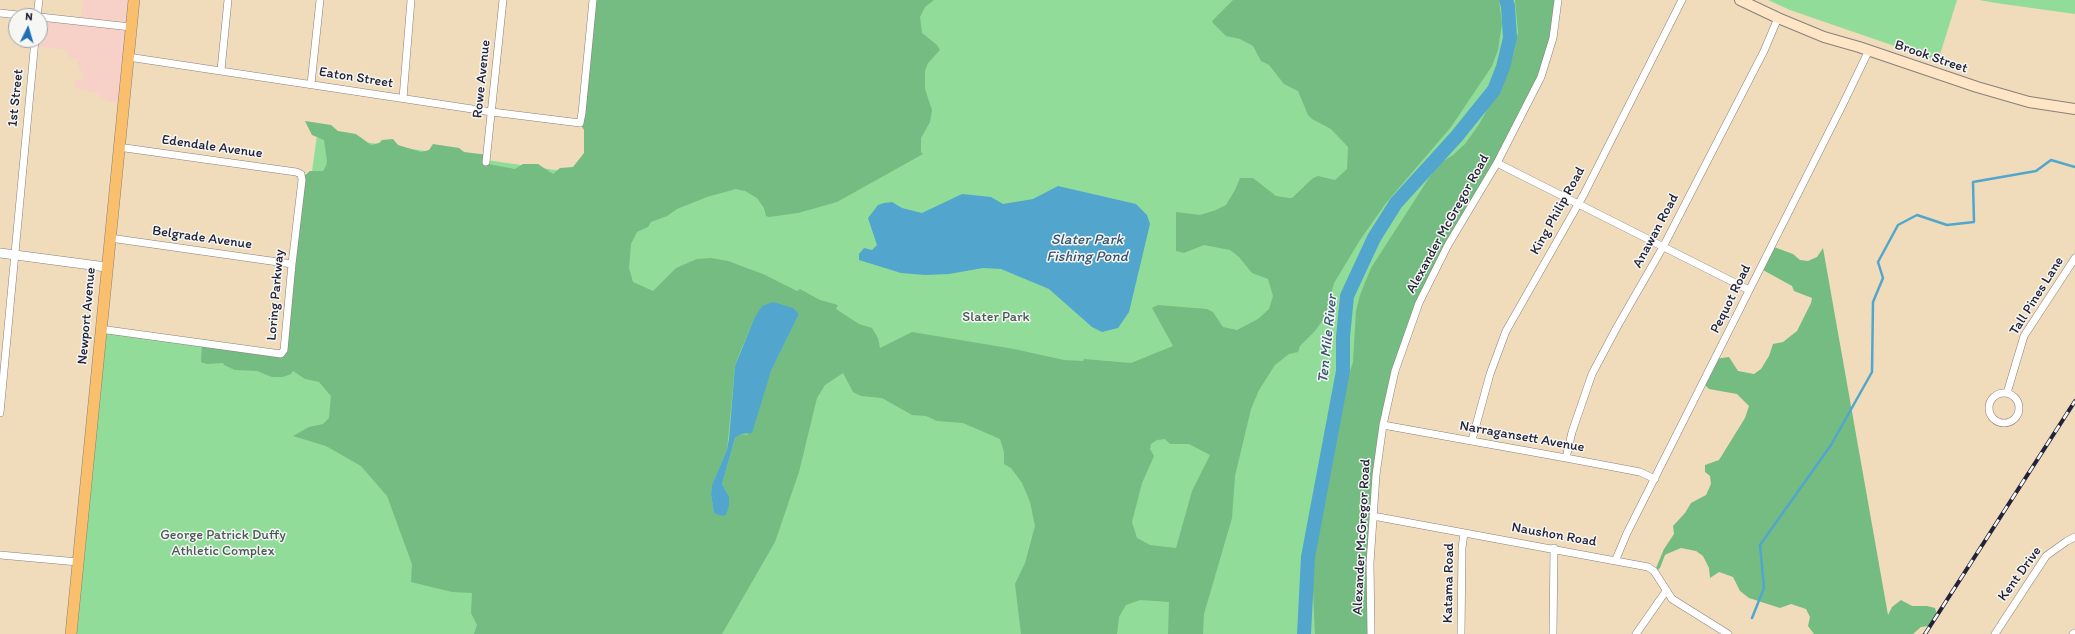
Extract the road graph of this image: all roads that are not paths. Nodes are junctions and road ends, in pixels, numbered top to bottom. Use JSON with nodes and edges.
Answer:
{"nodes":[{"id":1,"x":134,"y":0,"type":"edge"},
{"id":2,"x":228,"y":0,"type":"edge"},
{"id":3,"x":320,"y":0,"type":"edge"},
{"id":4,"x":411,"y":0,"type":"edge"},
{"id":5,"x":503,"y":0,"type":"edge"},
{"id":6,"x":593,"y":0,"type":"edge"},
{"id":7,"x":1558,"y":0,"type":"edge"},
{"id":8,"x":1682,"y":0,"type":"edge"},
{"id":9,"x":1740,"y":0,"type":"edge"},
{"id":10,"x":48,"y":18,"type":"edge"},
{"id":11,"x":1779,"y":19,"type":"junction"},
{"id":12,"x":131,"y":27,"type":"junction"},
{"id":13,"x":34,"y":48,"type":"edge"},
{"id":14,"x":1869,"y":50,"type":"junction"},
{"id":15,"x":128,"y":57,"type":"junction"},
{"id":16,"x":221,"y":70,"type":"junction"},
{"id":17,"x":311,"y":84,"type":"junction"},
{"id":18,"x":403,"y":98,"type":"junction"},
{"id":19,"x":2075,"y":109,"type":"edge"},
{"id":20,"x":492,"y":112,"type":"junction"},
{"id":21,"x":118,"y":146,"type":"junction"},
{"id":22,"x":486,"y":162,"type":"dead end"},
{"id":23,"x":1497,"y":163,"type":"junction"},
{"id":24,"x":301,"y":174,"type":"joint"},
{"id":25,"x":1578,"y":204,"type":"junction"},
{"id":26,"x":110,"y":238,"type":"junction"},
{"id":27,"x":1663,"y":247,"type":"junction"},
{"id":28,"x":0,"y":253,"type":"edge"},
{"id":29,"x":15,"y":255,"type":"junction"},
{"id":30,"x":2075,"y":258,"type":"edge"},
{"id":31,"x":292,"y":264,"type":"junction"},
{"id":32,"x":106,"y":268,"type":"junction"},
{"id":33,"x":1749,"y":290,"type":"junction"},
{"id":34,"x":100,"y":329,"type":"junction"},
{"id":35,"x":2008,"y":393,"type":"junction"},
{"id":36,"x":0,"y":413,"type":"edge"},
{"id":37,"x":1383,"y":425,"type":"junction"},
{"id":38,"x":1472,"y":440,"type":"junction"},
{"id":39,"x":1566,"y":458,"type":"junction"},
{"id":40,"x":1655,"y":478,"type":"junction"},
{"id":41,"x":1373,"y":516,"type":"junction"},
{"id":42,"x":1464,"y":533,"type":"junction"},
{"id":43,"x":2075,"y":538,"type":"edge"},
{"id":44,"x":1554,"y":548,"type":"junction"},
{"id":45,"x":0,"y":555,"type":"edge"},
{"id":46,"x":1616,"y":559,"type":"junction"},
{"id":47,"x":78,"y":562,"type":"junction"},
{"id":48,"x":1666,"y":591,"type":"junction"},
{"id":49,"x":71,"y":634,"type":"edge"},
{"id":50,"x":1371,"y":634,"type":"edge"},
{"id":51,"x":1461,"y":634,"type":"edge"},
{"id":52,"x":1553,"y":634,"type":"edge"},
{"id":53,"x":1636,"y":634,"type":"edge"},
{"id":54,"x":1728,"y":634,"type":"edge"},
{"id":55,"x":1996,"y":634,"type":"edge"}],
"edges":[{"from":1,"to":12,"type":"main road","name":"Newport Avenue"},
{"from":2,"to":16,"type":"street"},
{"from":3,"to":17,"type":"street"},
{"from":4,"to":18,"type":"street"},
{"from":5,"to":20,"type":"street","name":"Rowe Avenue"},
{"from":6,"to":20,"type":"street","name":"Eaton Street"},
{"from":7,"to":23,"type":"street","name":"Alexander McGregor Road"},
{"from":8,"to":25,"type":"street","name":"King Philip Road"},
{"from":9,"to":11,"type":"main road","name":"Brook Street"},
{"from":10,"to":12,"type":"street"},
{"from":11,"to":14,"type":"main road","name":"Brook Street"},
{"from":11,"to":27,"type":"street","name":"Anawan Road"},
{"from":12,"to":15,"type":"main road","name":"Newport Avenue"},
{"from":13,"to":29,"type":"street","name":"1st Street"},
{"from":14,"to":19,"type":"main road","name":"Brook Street"},
{"from":14,"to":33,"type":"street","name":"Pequot Road"},
{"from":15,"to":16,"type":"street","name":"Eaton Street"},
{"from":15,"to":21,"type":"main road","name":"Newport Avenue"},
{"from":16,"to":17,"type":"street","name":"Eaton Street"},
{"from":17,"to":18,"type":"street","name":"Eaton Street"},
{"from":18,"to":20,"type":"street","name":"Eaton Street"},
{"from":20,"to":22,"type":"street","name":"Rowe Avenue"},
{"from":21,"to":24,"type":"street","name":"Edendale Avenue"},
{"from":21,"to":26,"type":"main road","name":"Newport Avenue"},
{"from":23,"to":25,"type":"street"},
{"from":23,"to":37,"type":"street","name":"Alexander McGregor Road"},
{"from":24,"to":31,"type":"street","name":"Loring Parkway"},
{"from":25,"to":27,"type":"street"},
{"from":25,"to":38,"type":"street","name":"King Philip Road"},
{"from":26,"to":31,"type":"street","name":"Belgrade Avenue"},
{"from":26,"to":32,"type":"main road","name":"Newport Avenue"},
{"from":27,"to":33,"type":"street"},
{"from":27,"to":39,"type":"street","name":"Anawan Road"},
{"from":28,"to":29,"type":"street"},
{"from":29,"to":32,"type":"street"},
{"from":29,"to":36,"type":"street","name":"1st Street"},
{"from":30,"to":35,"type":"street","name":"Tall Pines Lane"},
{"from":31,"to":34,"type":"street","name":"Loring Parkway"},
{"from":32,"to":34,"type":"main road","name":"Newport Avenue"},
{"from":33,"to":40,"type":"street","name":"Pequot Road"},
{"from":34,"to":47,"type":"main road","name":"Newport Avenue"},
{"from":35,"to":35,"type":"street"},
{"from":37,"to":38,"type":"street","name":"Narragansett Avenue"},
{"from":37,"to":41,"type":"street","name":"Alexander McGregor Road"},
{"from":38,"to":39,"type":"street","name":"Narragansett Avenue"},
{"from":39,"to":40,"type":"street","name":"Narragansett Avenue"},
{"from":40,"to":46,"type":"street","name":"Pequot Road"},
{"from":41,"to":42,"type":"street","name":"Naushon Road"},
{"from":41,"to":50,"type":"street","name":"Alexander McGregor Road"},
{"from":42,"to":44,"type":"street","name":"Naushon Road"},
{"from":42,"to":51,"type":"street","name":"Katama Road"},
{"from":43,"to":55,"type":"street","name":"Kent Drive"},
{"from":44,"to":46,"type":"street","name":"Naushon Road"},
{"from":44,"to":52,"type":"street"},
{"from":45,"to":47,"type":"street"},
{"from":46,"to":48,"type":"street","name":"Naushon Road"},
{"from":47,"to":49,"type":"main road","name":"Newport Avenue"},
{"from":48,"to":53,"type":"street"},
{"from":48,"to":54,"type":"street","name":"Naushon Road"}]}
